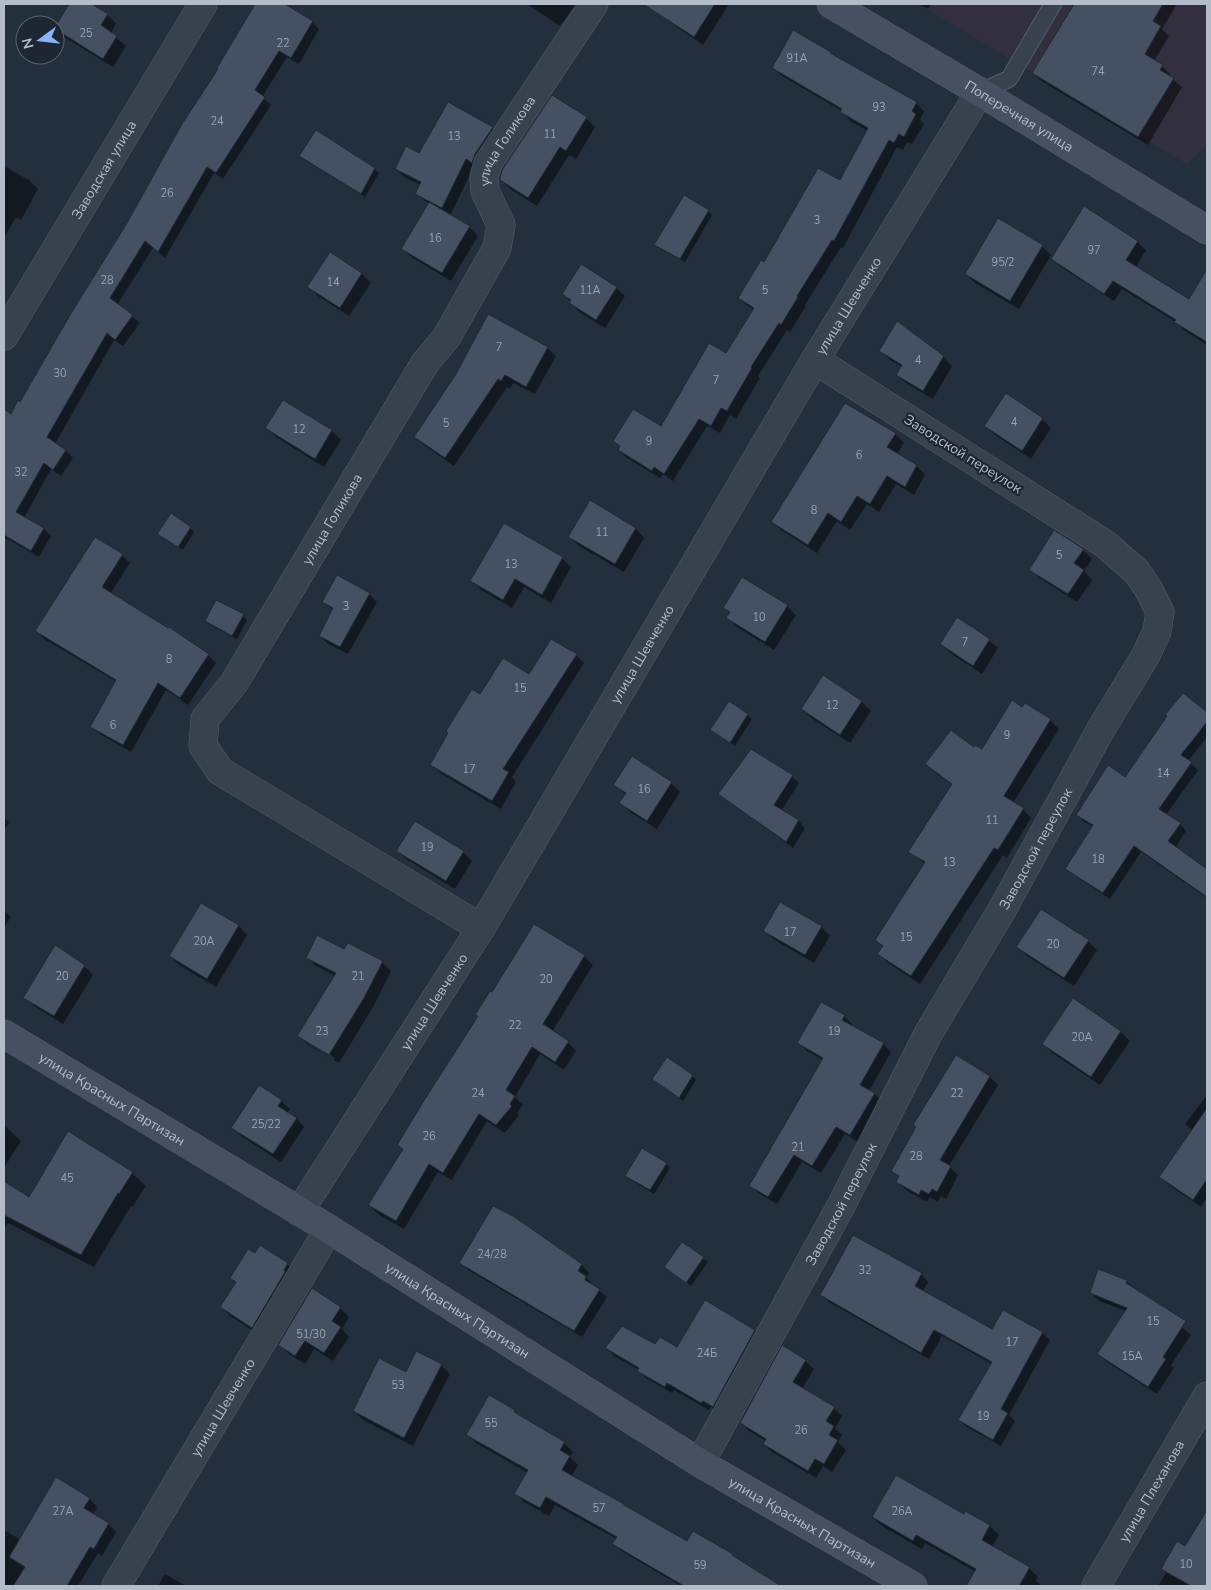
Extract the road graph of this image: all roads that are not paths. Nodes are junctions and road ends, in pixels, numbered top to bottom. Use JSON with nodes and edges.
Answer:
{"nodes":[{"id":1,"x":203,"y":4,"type":"edge"},
{"id":2,"x":594,"y":4,"type":"edge"},
{"id":3,"x":831,"y":4,"type":"edge"},
{"id":4,"x":1053,"y":4,"type":"edge"},
{"id":5,"x":980,"y":92,"type":"junction"},
{"id":6,"x":1207,"y":230,"type":"edge"},
{"id":7,"x":4,"y":336,"type":"edge"},
{"id":8,"x":815,"y":360,"type":"junction"},
{"id":9,"x":481,"y":928,"type":"junction"},
{"id":10,"x":4,"y":1034,"type":"edge"},
{"id":11,"x":298,"y":1212,"type":"junction"},
{"id":12,"x":329,"y":1229,"type":"junction"},
{"id":13,"x":1207,"y":1396,"type":"edge"},
{"id":14,"x":700,"y":1463,"type":"junction"},
{"id":15,"x":116,"y":1586,"type":"edge"},
{"id":16,"x":913,"y":1586,"type":"edge"},
{"id":17,"x":1096,"y":1586,"type":"edge"}],
"edges":[{"from":1,"to":7,"type":"street","name":"Заводская улица"},
{"from":2,"to":9,"type":"street","name":"улица Голикова"},
{"from":3,"to":5,"type":"street","name":"Поперечная улица"},
{"from":4,"to":5,"type":"lane"},
{"from":5,"to":6,"type":"street","name":"Поперечная улица"},
{"from":5,"to":8,"type":"street","name":"улица Шевченко"},
{"from":8,"to":9,"type":"street","name":"улица Шевченко"},
{"from":8,"to":14,"type":"street","name":"Заводской переулок"},
{"from":9,"to":11,"type":"street","name":"улица Шевченко"},
{"from":10,"to":11,"type":"street","name":"улица Красных Партизан"},
{"from":11,"to":12,"type":"street","name":"улица Красных Партизан"},
{"from":12,"to":14,"type":"street","name":"улица Красных Партизан"},
{"from":12,"to":15,"type":"street","name":"улица Шевченко"},
{"from":13,"to":17,"type":"street","name":"улица Плеханова"},
{"from":14,"to":16,"type":"street","name":"улица Красных Партизан"}]}
